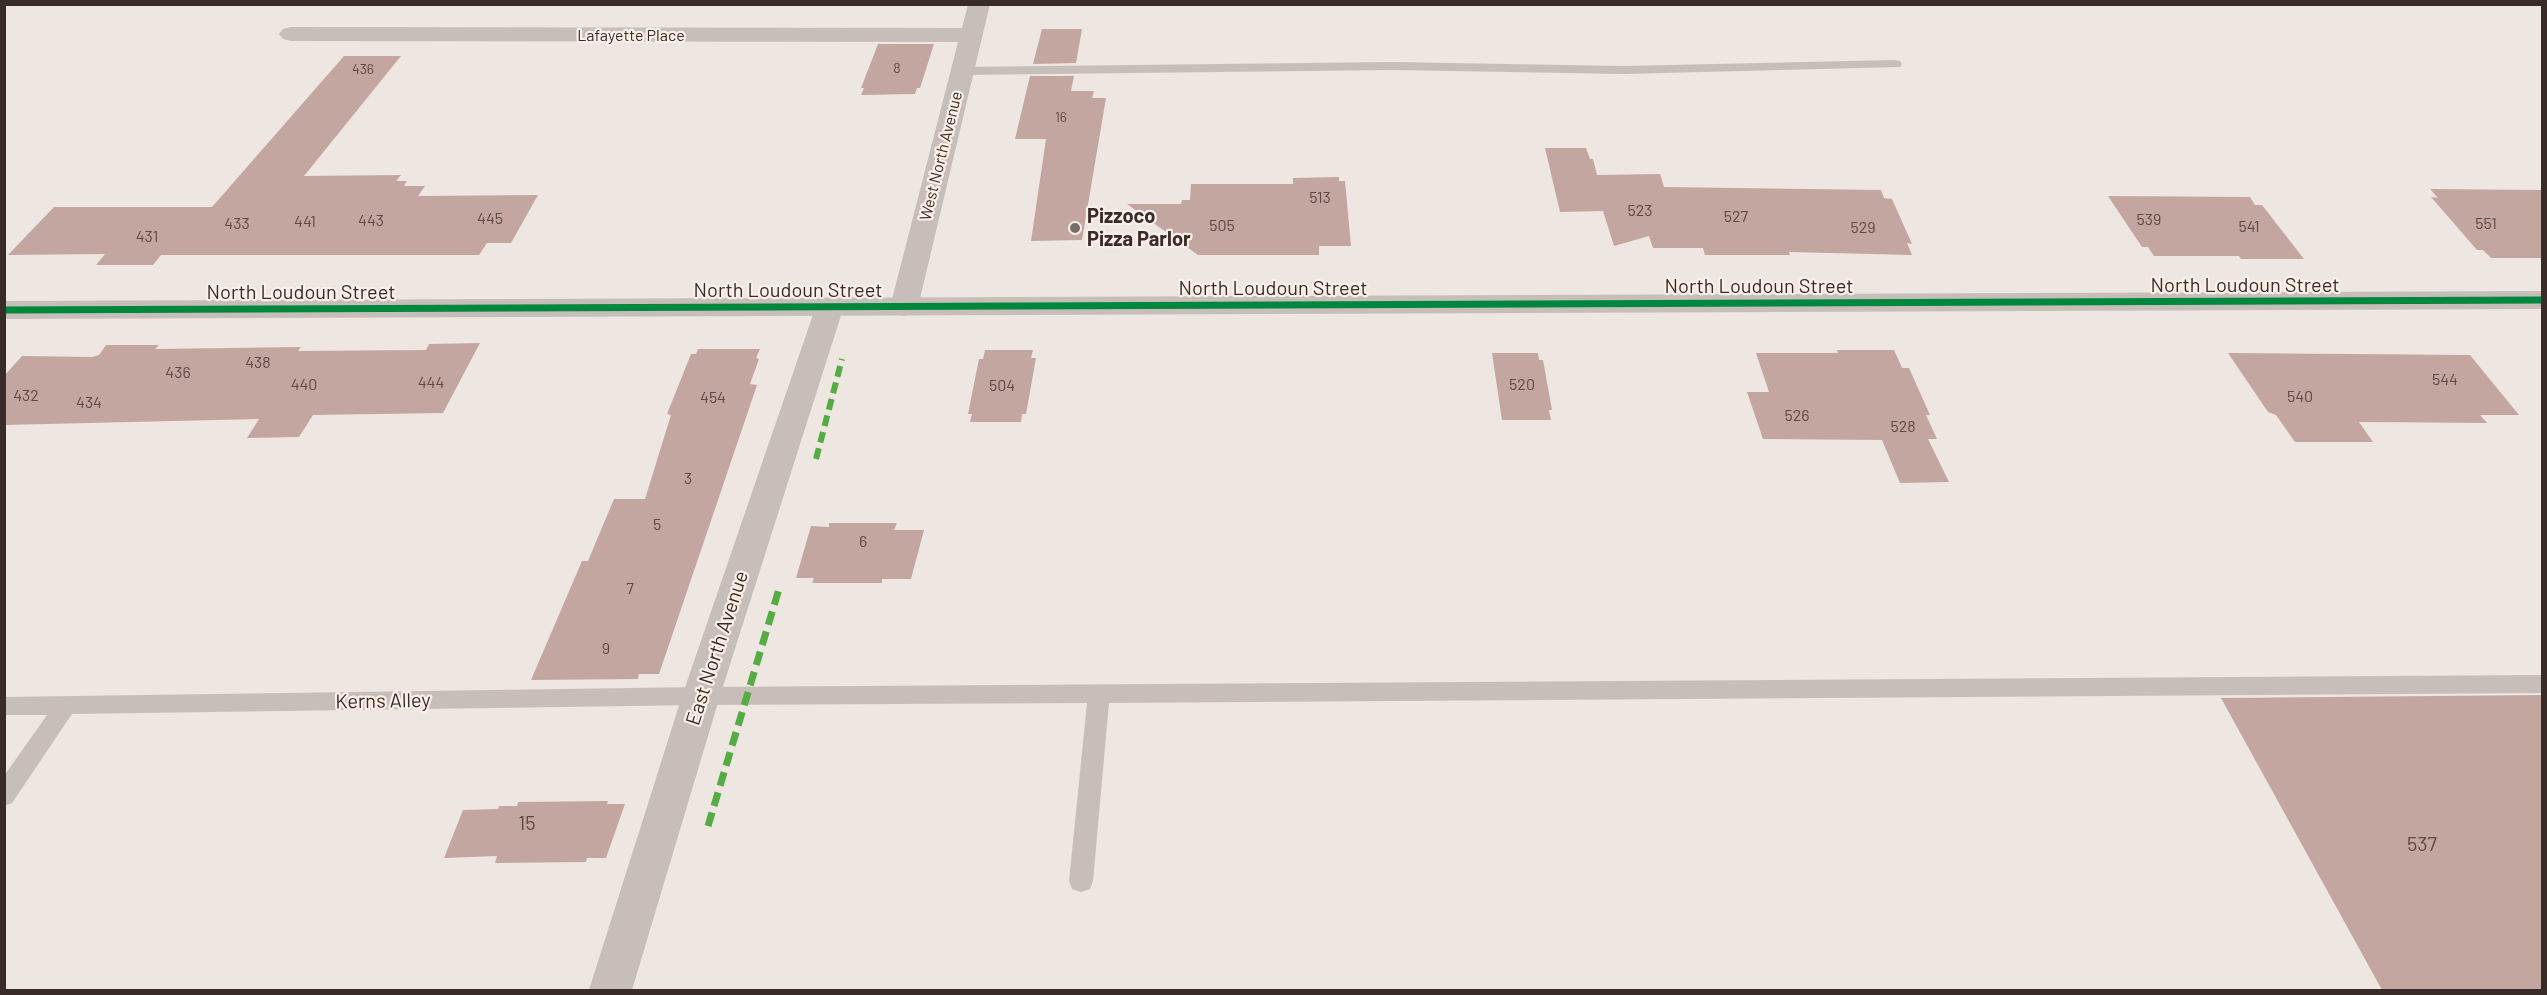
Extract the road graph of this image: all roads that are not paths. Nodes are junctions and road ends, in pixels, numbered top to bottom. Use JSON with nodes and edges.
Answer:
{"nodes":[{"id":1,"x":979,"y":4,"type":"edge"},
{"id":2,"x":291,"y":34,"type":"dead end"},
{"id":3,"x":971,"y":35,"type":"junction"},
{"id":4,"x":1895,"y":64,"type":"dead end"},
{"id":5,"x":961,"y":71,"type":"junction"},
{"id":6,"x":2542,"y":300,"type":"edge"},
{"id":7,"x":830,"y":306,"type":"junction"},
{"id":8,"x":904,"y":307,"type":"junction"},
{"id":9,"x":4,"y":310,"type":"edge"},
{"id":10,"x":2542,"y":684,"type":"edge"},
{"id":11,"x":1099,"y":695,"type":"junction"},
{"id":12,"x":701,"y":696,"type":"junction"},
{"id":13,"x":66,"y":705,"type":"junction"},
{"id":14,"x":4,"y":706,"type":"edge"},
{"id":15,"x":4,"y":796,"type":"edge"},
{"id":16,"x":1081,"y":881,"type":"dead end"},
{"id":17,"x":610,"y":990,"type":"edge"}],
"edges":[{"from":1,"to":3,"type":"street","name":"West North Avenue"},
{"from":2,"to":3,"type":"street","name":"Lafayette Place"},
{"from":3,"to":5,"type":"street","name":"West North Avenue"},
{"from":4,"to":5,"type":"lane"},
{"from":5,"to":8,"type":"street","name":"West North Avenue"},
{"from":6,"to":8,"type":"street","name":"North Loudoun Street"},
{"from":7,"to":8,"type":"street","name":"North Loudoun Street"},
{"from":7,"to":9,"type":"street","name":"North Loudoun Street"},
{"from":7,"to":12,"type":"street","name":"East North Avenue"},
{"from":10,"to":11,"type":"lane","name":"Kerns Alley"},
{"from":11,"to":12,"type":"lane","name":"Kerns Alley"},
{"from":11,"to":16,"type":"lane"},
{"from":12,"to":13,"type":"lane","name":"Kerns Alley"},
{"from":12,"to":17,"type":"street","name":"East North Avenue"},
{"from":13,"to":14,"type":"lane","name":"Kerns Alley"},
{"from":13,"to":15,"type":"lane"}]}
